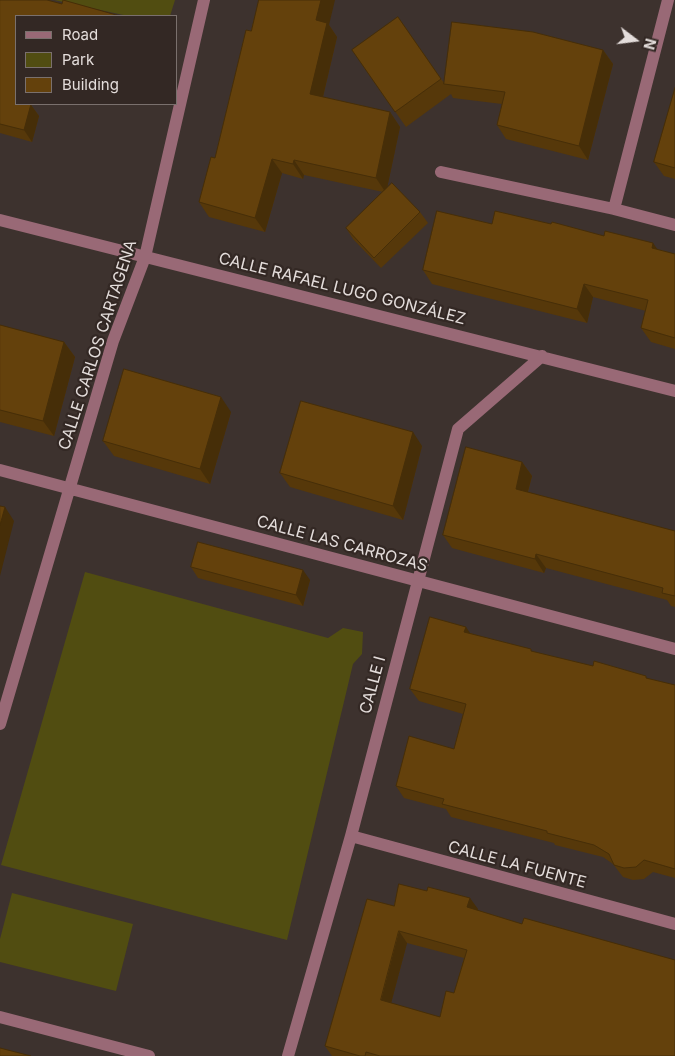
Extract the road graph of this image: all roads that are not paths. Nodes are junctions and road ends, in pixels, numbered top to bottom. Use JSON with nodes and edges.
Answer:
{"nodes":[{"id":1,"x":204,"y":0,"type":"edge"},
{"id":2,"x":668,"y":0,"type":"edge"},
{"id":3,"x":441,"y":172,"type":"dead end"},
{"id":4,"x":614,"y":210,"type":"junction"},
{"id":5,"x":0,"y":220,"type":"edge"},
{"id":6,"x":675,"y":225,"type":"edge"},
{"id":7,"x":145,"y":257,"type":"junction"},
{"id":8,"x":542,"y":356,"type":"junction"},
{"id":9,"x":675,"y":391,"type":"edge"},
{"id":10,"x":0,"y":470,"type":"edge"},
{"id":11,"x":68,"y":488,"type":"junction"},
{"id":12,"x":417,"y":581,"type":"junction"},
{"id":13,"x":675,"y":650,"type":"edge"},
{"id":14,"x":0,"y":724,"type":"edge"},
{"id":15,"x":351,"y":836,"type":"junction"},
{"id":16,"x":675,"y":924,"type":"edge"},
{"id":17,"x":0,"y":1017,"type":"edge"},
{"id":18,"x":149,"y":1056,"type":"edge"},
{"id":19,"x":288,"y":1056,"type":"edge"}],
"edges":[{"from":1,"to":7,"type":"street","name":"CALLE CARLOS CARTAGENA"},
{"from":2,"to":4,"type":"street"},
{"from":3,"to":4,"type":"street"},
{"from":4,"to":6,"type":"street"},
{"from":5,"to":7,"type":"street","name":"CALLE RAFAEL LUGO GONZÁLEZ"},
{"from":7,"to":8,"type":"street","name":"CALLE RAFAEL LUGO GONZÁLEZ"},
{"from":7,"to":11,"type":"street","name":"CALLE CARLOS CARTAGENA"},
{"from":8,"to":9,"type":"street","name":"CALLE RAFAEL LUGO GONZÁLEZ"},
{"from":8,"to":12,"type":"street","name":"CALLE I"},
{"from":10,"to":11,"type":"street","name":"CALLE LAS CARROZAS"},
{"from":11,"to":12,"type":"street","name":"CALLE LAS CARROZAS"},
{"from":11,"to":14,"type":"street","name":"CALLE CARLOS CARTAGENA"},
{"from":12,"to":13,"type":"street","name":"CALLE LAS CARROZAS"},
{"from":12,"to":15,"type":"street","name":"CALLE I"},
{"from":15,"to":16,"type":"street","name":"CALLE LA FUENTE"},
{"from":15,"to":19,"type":"street","name":"CALLE I"},
{"from":17,"to":18,"type":"street"}]}
